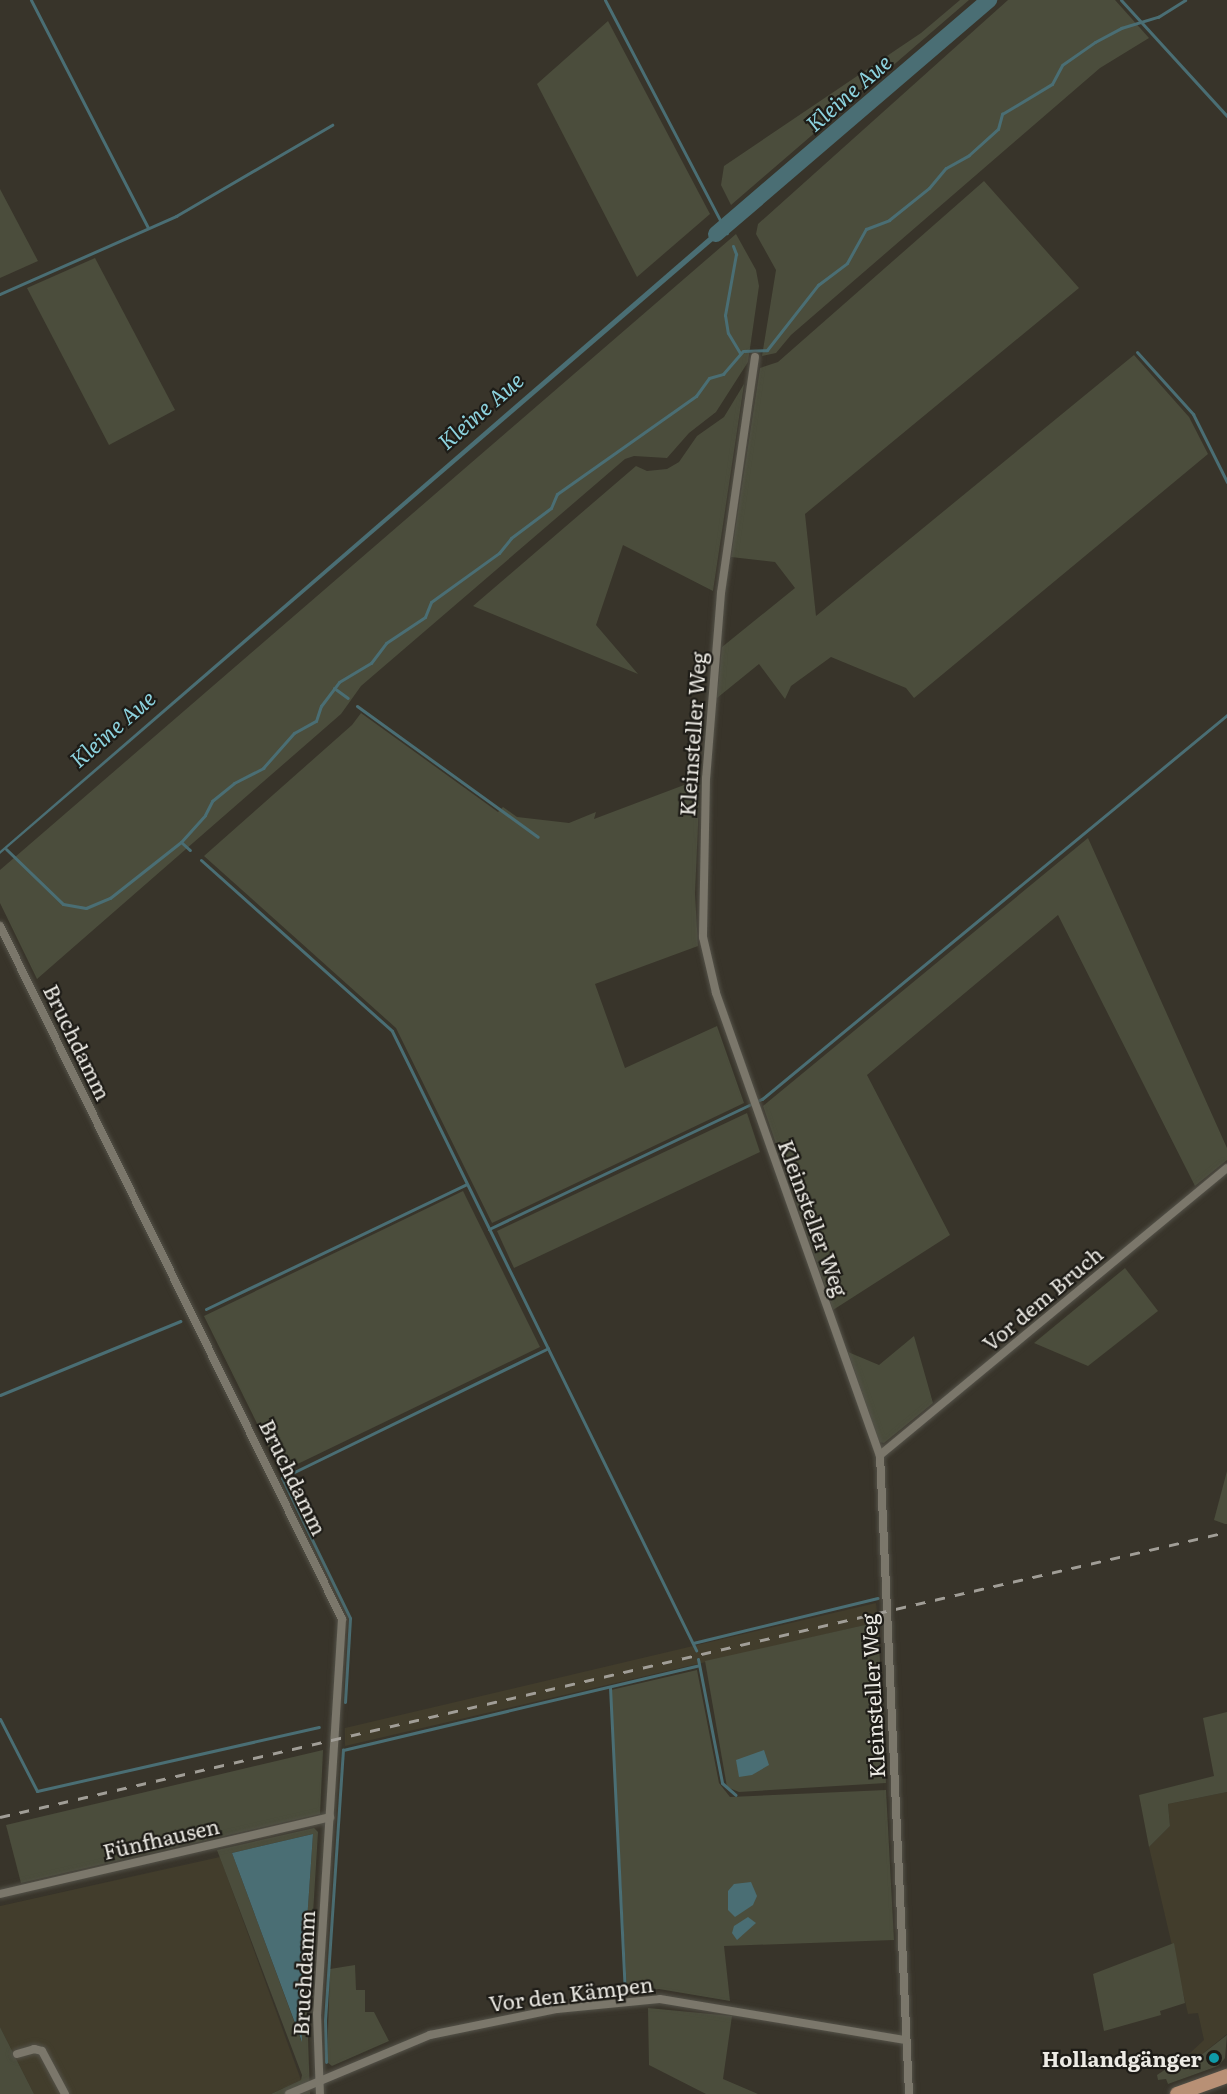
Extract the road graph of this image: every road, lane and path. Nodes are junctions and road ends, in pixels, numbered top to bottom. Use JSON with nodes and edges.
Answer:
{"nodes":[{"id":1,"x":755,"y":357,"type":"dead end"},
{"id":2,"x":0,"y":926,"type":"edge"},
{"id":3,"x":1227,"y":1168,"type":"edge"},
{"id":4,"x":880,"y":1455,"type":"junction"},
{"id":5,"x":330,"y":1817,"type":"junction"},
{"id":6,"x":0,"y":1894,"type":"edge"},
{"id":7,"x":906,"y":2040,"type":"junction"},
{"id":8,"x":17,"y":2054,"type":"dead end"},
{"id":9,"x":1227,"y":2076,"type":"edge"},
{"id":10,"x":318,"y":2079,"type":"junction"},
{"id":11,"x":65,"y":2094,"type":"edge"},
{"id":12,"x":289,"y":2094,"type":"edge"},
{"id":13,"x":320,"y":2094,"type":"edge"},
{"id":14,"x":909,"y":2094,"type":"edge"},
{"id":15,"x":1177,"y":2094,"type":"edge"}],
"edges":[{"from":1,"to":4,"type":"street","name":"Kleinsteller Weg"},
{"from":2,"to":5,"type":"street","name":"Bruchdamm"},
{"from":3,"to":4,"type":"street","name":"Vor dem Bruch"},
{"from":4,"to":7,"type":"street","name":"Kleinsteller Weg"},
{"from":5,"to":6,"type":"street","name":"Fünfhausen"},
{"from":5,"to":10,"type":"street","name":"Bruchdamm"},
{"from":7,"to":10,"type":"street","name":"Vor den Kämpen"},
{"from":7,"to":14,"type":"street","name":"Kleinsteller Weg"},
{"from":8,"to":11,"type":"street"},
{"from":9,"to":15,"type":"main road"},
{"from":10,"to":12,"type":"street","name":"Vor den Kämpen"},
{"from":10,"to":13,"type":"street","name":"Bruchdamm"}]}
